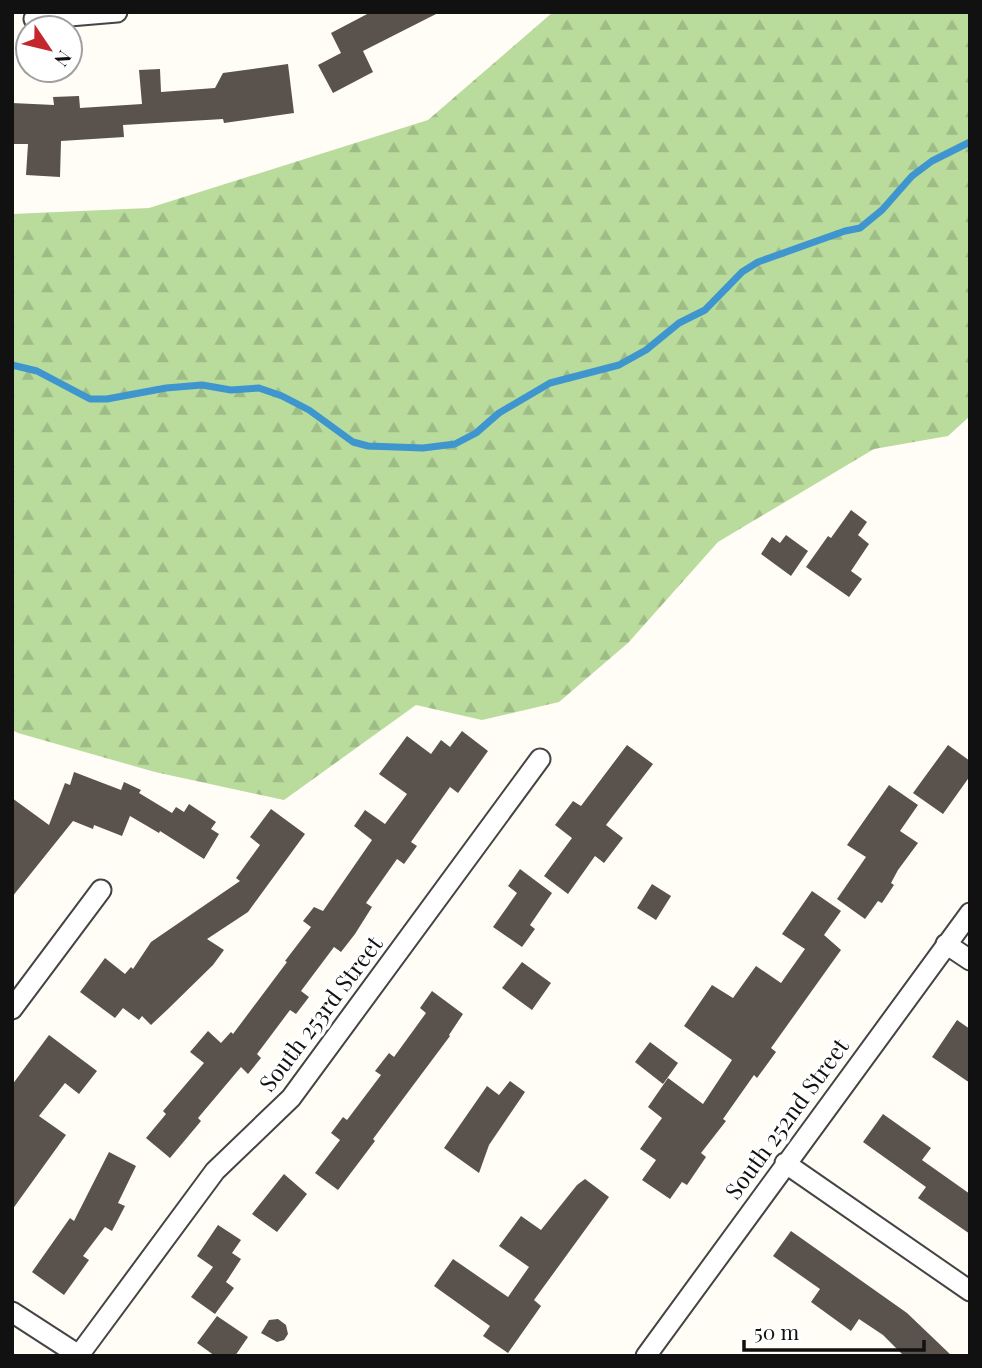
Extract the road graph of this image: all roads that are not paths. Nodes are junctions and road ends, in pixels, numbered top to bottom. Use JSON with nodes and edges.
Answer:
{"nodes":[{"id":1,"x":117,"y":12,"type":"edge"},
{"id":2,"x":84,"y":15,"type":"edge"},
{"id":3,"x":540,"y":759,"type":"dead end"},
{"id":4,"x":101,"y":890,"type":"dead end"},
{"id":5,"x":970,"y":913,"type":"edge"},
{"id":6,"x":946,"y":944,"type":"junction"},
{"id":7,"x":970,"y":960,"type":"edge"},
{"id":8,"x":12,"y":1009,"type":"edge"},
{"id":9,"x":785,"y":1163,"type":"junction"},
{"id":10,"x":970,"y":1291,"type":"edge"},
{"id":11,"x":12,"y":1312,"type":"edge"},
{"id":12,"x":79,"y":1356,"type":"edge"},
{"id":13,"x":646,"y":1356,"type":"edge"}],
"edges":[{"from":1,"to":2,"type":"street"},
{"from":3,"to":12,"type":"street","name":"South 253rd Street"},
{"from":4,"to":8,"type":"street"},
{"from":5,"to":6,"type":"street","name":"South 252nd Street"},
{"from":6,"to":7,"type":"street"},
{"from":6,"to":9,"type":"street","name":"South 252nd Street"},
{"from":9,"to":10,"type":"street"},
{"from":9,"to":13,"type":"street","name":"South 252nd Street"},
{"from":11,"to":12,"type":"street"}]}
